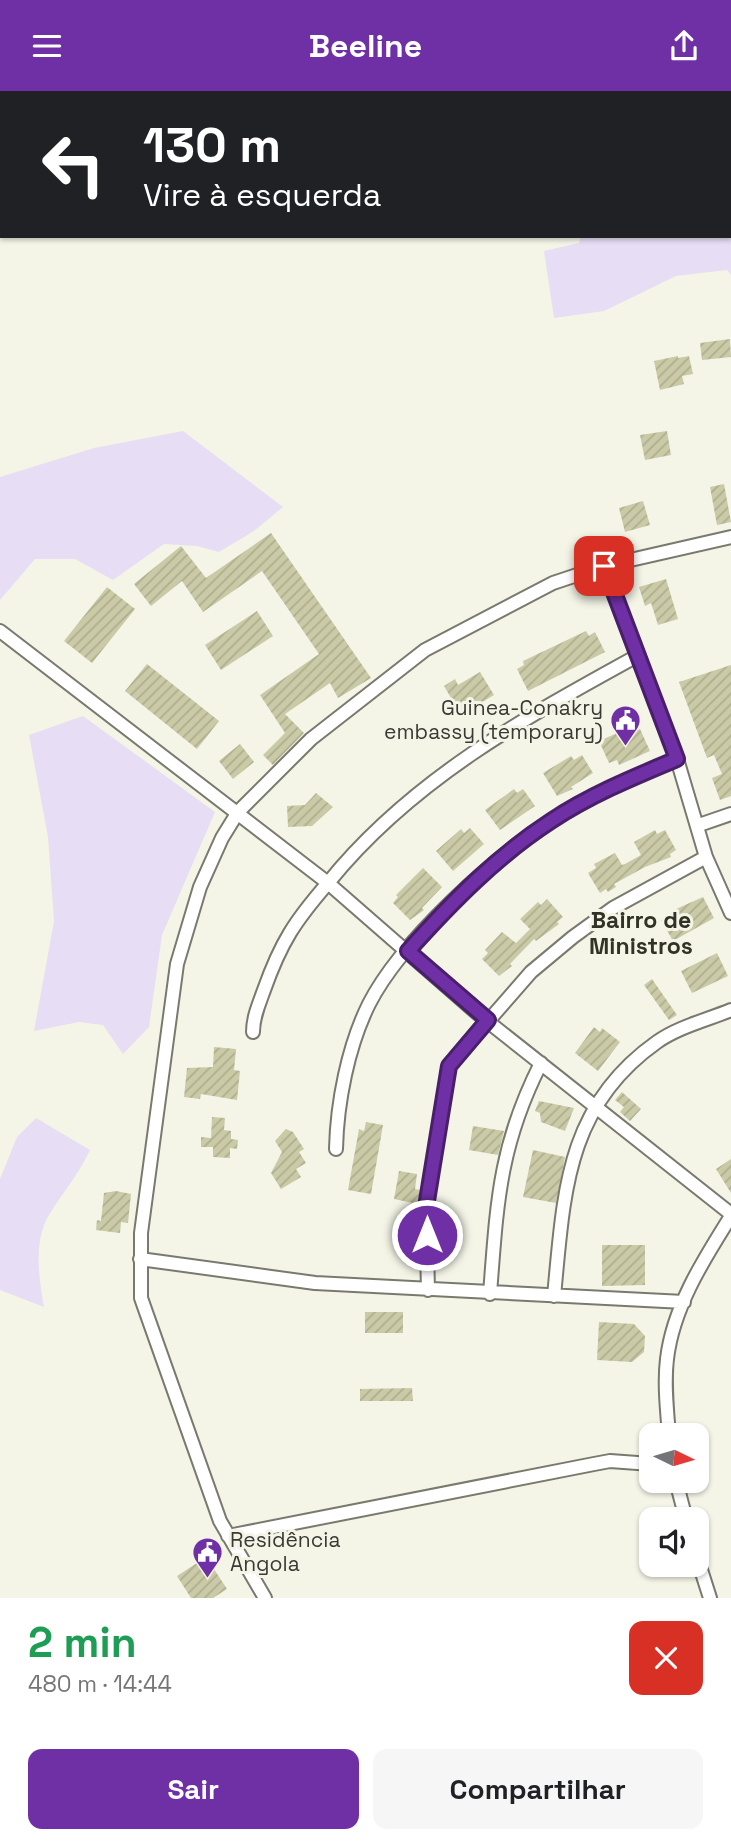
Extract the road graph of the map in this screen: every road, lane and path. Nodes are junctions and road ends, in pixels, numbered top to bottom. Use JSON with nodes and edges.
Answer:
{"nodes":[{"id":1,"x":731,"y":537,"type":"edge"},
{"id":2,"x":604,"y":566,"type":"junction"},
{"id":3,"x":1,"y":631,"type":"edge"},
{"id":4,"x":637,"y":656,"type":"junction"},
{"id":5,"x":677,"y":759,"type":"junction"},
{"id":6,"x":238,"y":812,"type":"junction"},
{"id":7,"x":731,"y":814,"type":"edge"},
{"id":8,"x":699,"y":825,"type":"junction"},
{"id":9,"x":706,"y":857,"type":"junction"},
{"id":10,"x":328,"y":883,"type":"junction"},
{"id":11,"x":731,"y":913,"type":"edge"},
{"id":12,"x":408,"y":951,"type":"junction"},
{"id":13,"x":731,"y":1010,"type":"edge"},
{"id":14,"x":488,"y":1020,"type":"junction"},
{"id":15,"x":253,"y":1032,"type":"dead end"},
{"id":16,"x":541,"y":1063,"type":"junction"},
{"id":17,"x":595,"y":1107,"type":"junction"},
{"id":18,"x":336,"y":1149,"type":"dead end"},
{"id":19,"x":731,"y":1215,"type":"edge"},
{"id":20,"x":140,"y":1259,"type":"junction"},
{"id":21,"x":428,"y":1290,"type":"junction"},
{"id":22,"x":490,"y":1294,"type":"junction"},
{"id":23,"x":554,"y":1296,"type":"junction"},
{"id":24,"x":684,"y":1302,"type":"junction"},
{"id":25,"x":669,"y":1423,"type":"edge"},
{"id":26,"x":639,"y":1463,"type":"edge"},
{"id":27,"x":228,"y":1536,"type":"junction"},
{"id":28,"x":703,"y":1577,"type":"edge"},
{"id":29,"x":265,"y":1598,"type":"edge"},
{"id":30,"x":710,"y":1598,"type":"edge"}],
"edges":[{"from":1,"to":2,"type":"street"},
{"from":2,"to":4,"type":"street"},
{"from":2,"to":6,"type":"street"},
{"from":3,"to":6,"type":"street"},
{"from":4,"to":5,"type":"street"},
{"from":4,"to":10,"type":"street"},
{"from":5,"to":8,"type":"street"},
{"from":5,"to":12,"type":"street"},
{"from":6,"to":10,"type":"street"},
{"from":6,"to":20,"type":"street"},
{"from":7,"to":8,"type":"street"},
{"from":8,"to":9,"type":"street"},
{"from":9,"to":11,"type":"street"},
{"from":9,"to":14,"type":"street"},
{"from":10,"to":12,"type":"street"},
{"from":10,"to":15,"type":"street"},
{"from":12,"to":14,"type":"street"},
{"from":12,"to":18,"type":"street"},
{"from":13,"to":17,"type":"street"},
{"from":14,"to":16,"type":"street"},
{"from":14,"to":21,"type":"street"},
{"from":16,"to":17,"type":"street"},
{"from":16,"to":22,"type":"street"},
{"from":17,"to":19,"type":"street"},
{"from":17,"to":23,"type":"street"},
{"from":19,"to":24,"type":"street"},
{"from":20,"to":21,"type":"street"},
{"from":20,"to":27,"type":"street"},
{"from":21,"to":22,"type":"street"},
{"from":22,"to":23,"type":"street"},
{"from":23,"to":24,"type":"street"},
{"from":24,"to":25,"type":"street"},
{"from":26,"to":27,"type":"street"},
{"from":27,"to":29,"type":"street"},
{"from":28,"to":30,"type":"street"}]}
